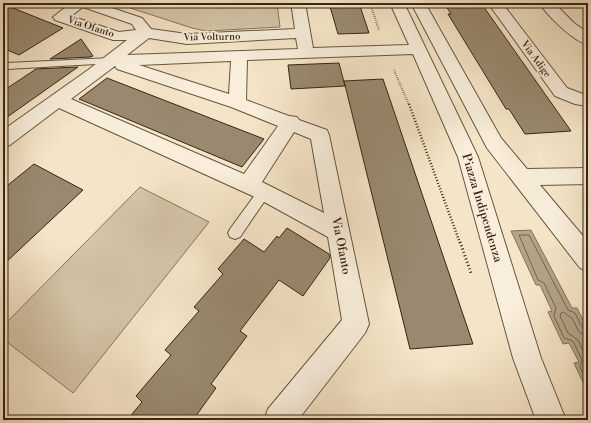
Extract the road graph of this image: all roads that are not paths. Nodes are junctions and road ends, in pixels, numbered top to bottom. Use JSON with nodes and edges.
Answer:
{"nodes":[{"id":1,"x":82,"y":3,"type":"edge"},
{"id":2,"x":298,"y":3,"type":"edge"},
{"id":3,"x":397,"y":3,"type":"edge"},
{"id":4,"x":418,"y":3,"type":"edge"},
{"id":5,"x":495,"y":3,"type":"edge"},
{"id":6,"x":546,"y":3,"type":"edge"},
{"id":7,"x":146,"y":33,"type":"junction"},
{"id":8,"x":303,"y":33,"type":"junction"},
{"id":9,"x":588,"y":40,"type":"edge"},
{"id":10,"x":418,"y":48,"type":"junction"},
{"id":11,"x":306,"y":53,"type":"junction"},
{"id":12,"x":238,"y":56,"type":"junction"},
{"id":13,"x":111,"y":61,"type":"junction"},
{"id":14,"x":7,"y":66,"type":"dead end"},
{"id":15,"x":57,"y":100,"type":"junction"},
{"id":16,"x":588,"y":100,"type":"edge"},
{"id":17,"x":237,"y":103,"type":"junction"},
{"id":18,"x":291,"y":122,"type":"junction"},
{"id":19,"x":3,"y":140,"type":"edge"},
{"id":20,"x":588,"y":176,"type":"edge"},
{"id":21,"x":522,"y":178,"type":"junction"},
{"id":22,"x":256,"y":188,"type":"junction"},
{"id":23,"x":338,"y":231,"type":"junction"},
{"id":24,"x":235,"y":233,"type":"dead end"},
{"id":25,"x":588,"y":260,"type":"edge"},
{"id":26,"x":279,"y":420,"type":"edge"},
{"id":27,"x":550,"y":420,"type":"edge"}],
"edges":[{"from":1,"to":7,"type":"street","name":"Via Ofanto"},
{"from":1,"to":7,"type":"street","name":"Via Ofanto"},
{"from":2,"to":8,"type":"street"},
{"from":3,"to":10,"type":"street","name":"Piazza Indipendenza"},
{"from":4,"to":21,"type":"street"},
{"from":5,"to":16,"type":"street","name":"Via Adige"},
{"from":6,"to":9,"type":"street"},
{"from":7,"to":8,"type":"street","name":"Via Volturno"},
{"from":7,"to":13,"type":"street"},
{"from":8,"to":11,"type":"street"},
{"from":10,"to":11,"type":"street","name":"Via Volturno"},
{"from":10,"to":27,"type":"street","name":"Piazza Indipendenza"},
{"from":11,"to":12,"type":"street","name":"Via Volturno"},
{"from":12,"to":13,"type":"street","name":"Via Volturno"},
{"from":12,"to":17,"type":"street"},
{"from":13,"to":14,"type":"lane"},
{"from":13,"to":15,"type":"street"},
{"from":13,"to":17,"type":"street","name":"Via Ofanto"},
{"from":15,"to":19,"type":"street"},
{"from":15,"to":22,"type":"street"},
{"from":17,"to":18,"type":"street","name":"Via Ofanto"},
{"from":18,"to":22,"type":"street"},
{"from":18,"to":23,"type":"street","name":"Via Ofanto"},
{"from":20,"to":21,"type":"street"},
{"from":21,"to":25,"type":"street"},
{"from":22,"to":23,"type":"street"},
{"from":22,"to":24,"type":"lane"},
{"from":23,"to":26,"type":"street","name":"Via Ofanto"}]}
